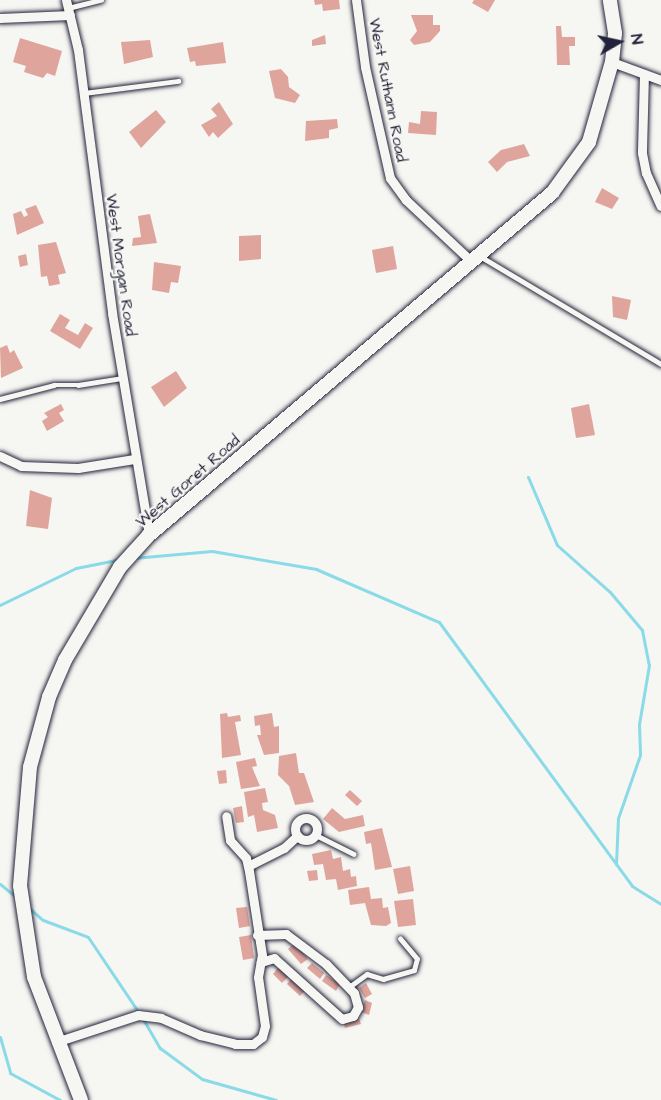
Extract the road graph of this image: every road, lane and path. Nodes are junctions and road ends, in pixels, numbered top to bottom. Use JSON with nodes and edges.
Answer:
{"nodes":[{"id":1,"x":101,"y":0,"type":"edge"},
{"id":2,"x":356,"y":0,"type":"edge"},
{"id":3,"x":610,"y":0,"type":"edge"},
{"id":4,"x":68,"y":7,"type":"edge"},
{"id":5,"x":0,"y":18,"type":"edge"},
{"id":6,"x":612,"y":62,"type":"junction"},
{"id":7,"x":644,"y":74,"type":"junction"},
{"id":8,"x":661,"y":80,"type":"edge"},
{"id":9,"x":178,"y":81,"type":"dead end"},
{"id":10,"x":84,"y":93,"type":"junction"},
{"id":11,"x":661,"y":206,"type":"edge"},
{"id":12,"x":474,"y":258,"type":"junction"},
{"id":13,"x":661,"y":364,"type":"edge"},
{"id":14,"x":122,"y":378,"type":"junction"},
{"id":15,"x":0,"y":399,"type":"edge"},
{"id":16,"x":0,"y":456,"type":"edge"},
{"id":17,"x":134,"y":459,"type":"junction"},
{"id":18,"x":149,"y":535,"type":"junction"},
{"id":19,"x":226,"y":816,"type":"dead end"},
{"id":20,"x":316,"y":835,"type":"junction"},
{"id":21,"x":297,"y":836,"type":"junction"},
{"id":22,"x":354,"y":854,"type":"dead end"},
{"id":23,"x":248,"y":866,"type":"junction"},
{"id":24,"x":257,"y":935,"type":"junction"},
{"id":25,"x":400,"y":939,"type":"dead end"},
{"id":26,"x":261,"y":962,"type":"junction"},
{"id":27,"x":349,"y":987,"type":"junction"},
{"id":28,"x":56,"y":1042,"type":"junction"},
{"id":29,"x":81,"y":1100,"type":"edge"}],
"edges":[{"from":1,"to":4,"type":"lane"},
{"from":2,"to":12,"type":"street","name":"West Ruthann Road"},
{"from":3,"to":6,"type":"street","name":"West Goret Road"},
{"from":4,"to":5,"type":"street"},
{"from":4,"to":10,"type":"street","name":"West Morgan Road"},
{"from":6,"to":7,"type":"street"},
{"from":6,"to":12,"type":"street","name":"West Goret Road"},
{"from":7,"to":8,"type":"street"},
{"from":7,"to":11,"type":"street"},
{"from":9,"to":10,"type":"lane"},
{"from":10,"to":14,"type":"street","name":"West Morgan Road"},
{"from":12,"to":13,"type":"lane"},
{"from":12,"to":18,"type":"street","name":"West Goret Road"},
{"from":14,"to":15,"type":"lane"},
{"from":14,"to":17,"type":"street","name":"West Morgan Road"},
{"from":16,"to":17,"type":"street"},
{"from":17,"to":18,"type":"street","name":"West Morgan Road"},
{"from":18,"to":28,"type":"street","name":"West Goret Road"},
{"from":19,"to":23,"type":"street"},
{"from":20,"to":21,"type":"street"},
{"from":20,"to":21,"type":"street"},
{"from":20,"to":22,"type":"lane"},
{"from":21,"to":23,"type":"street"},
{"from":23,"to":24,"type":"street"},
{"from":24,"to":26,"type":"street"},
{"from":24,"to":27,"type":"street"},
{"from":25,"to":27,"type":"lane"},
{"from":26,"to":27,"type":"street"},
{"from":26,"to":28,"type":"street"},
{"from":28,"to":29,"type":"street","name":"West Goret Road"}]}
